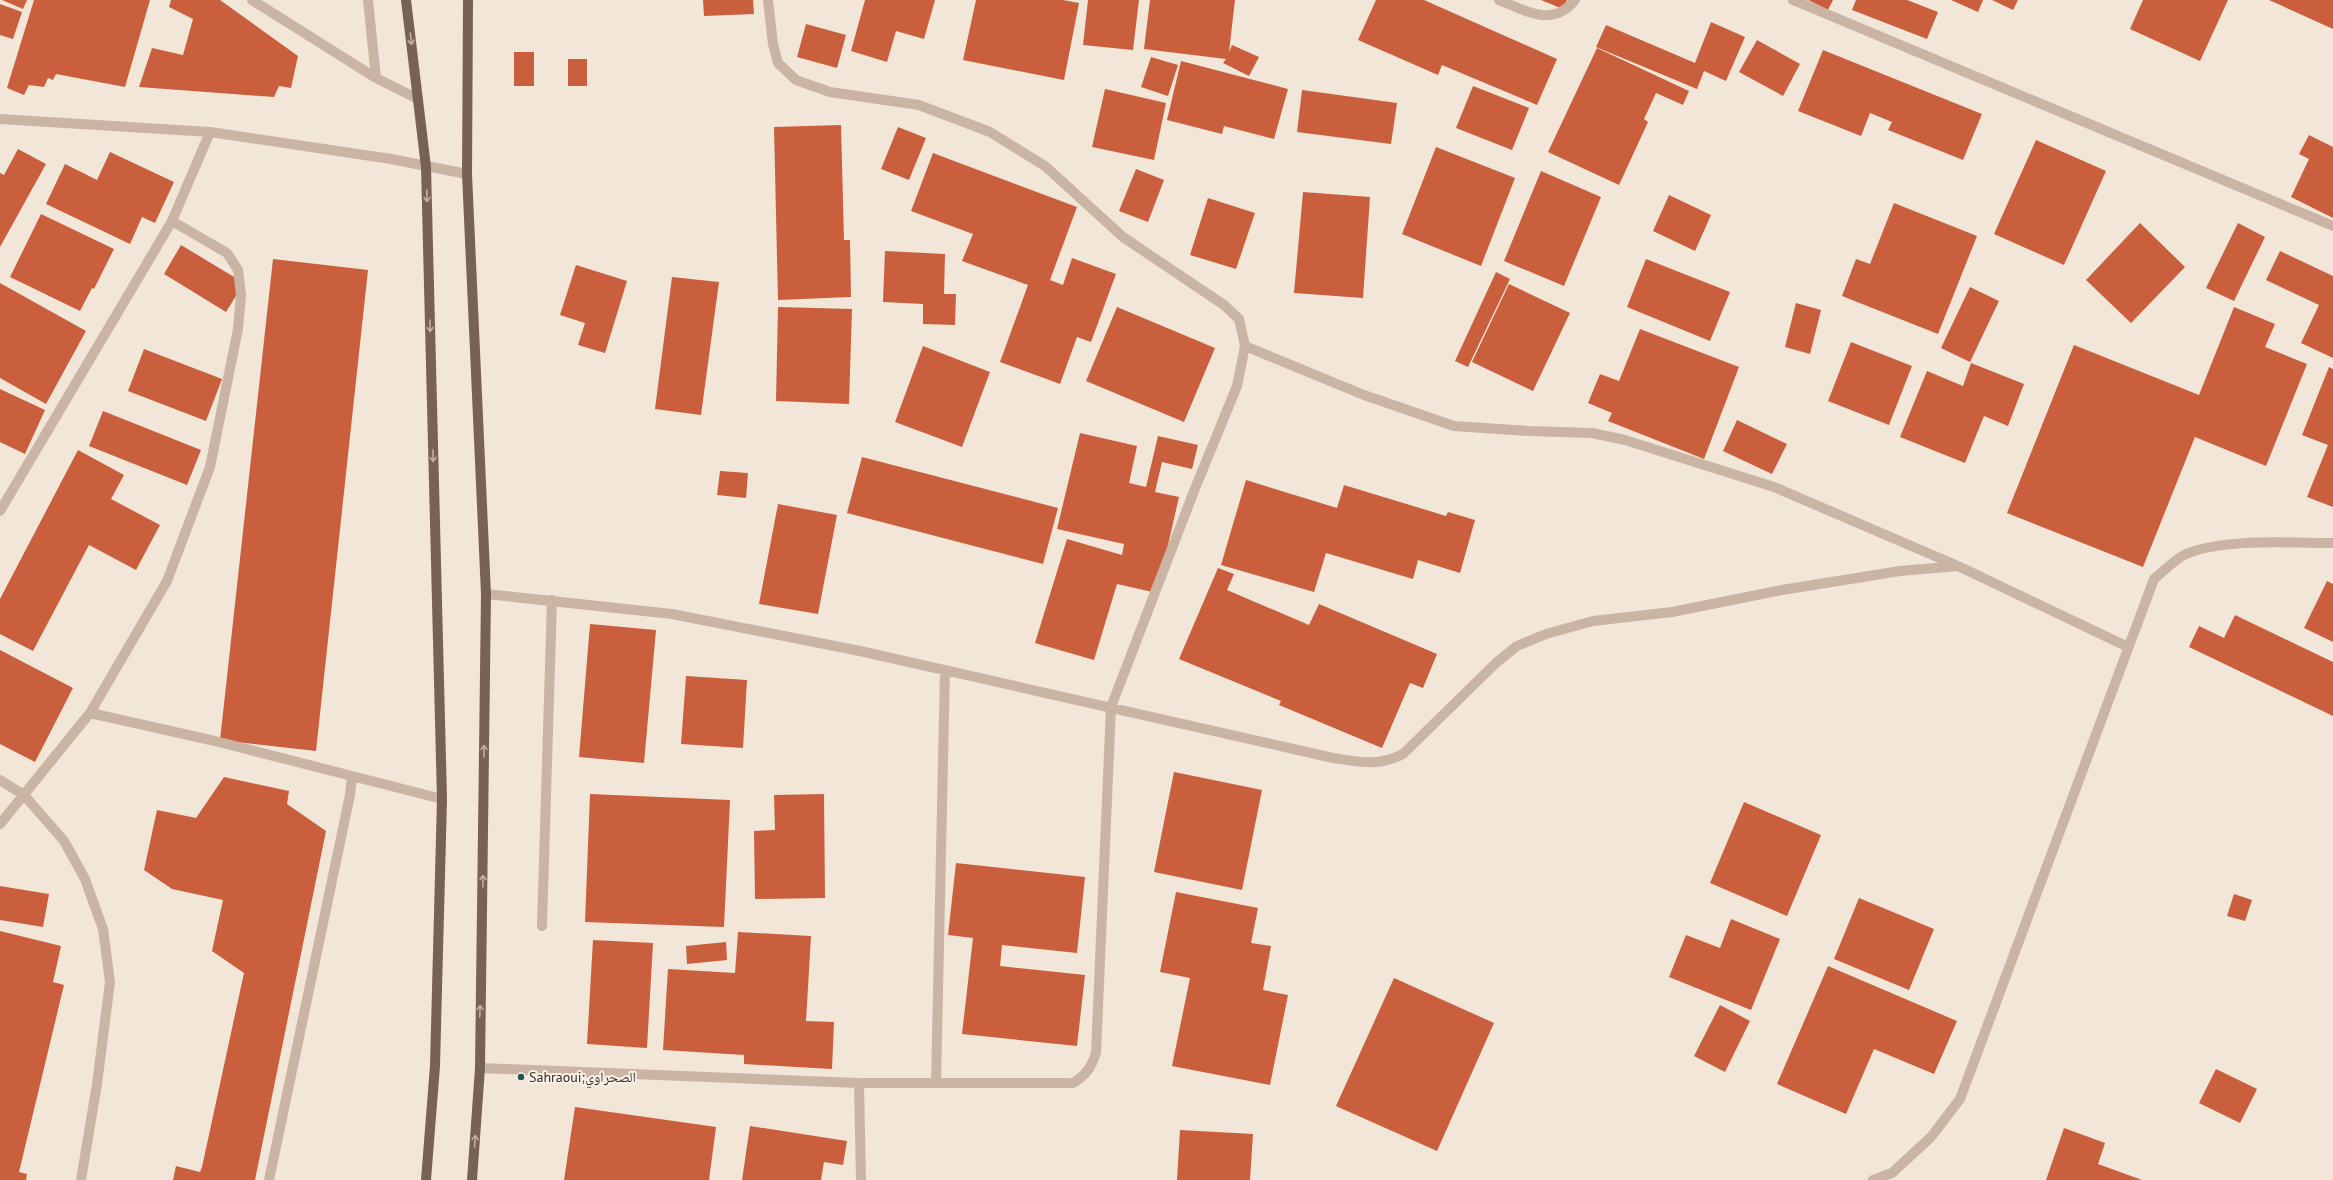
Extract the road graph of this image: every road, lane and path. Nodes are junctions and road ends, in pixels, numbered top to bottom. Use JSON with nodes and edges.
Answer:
{"nodes":[{"id":1,"x":252,"y":0,"type":"edge"},
{"id":2,"x":368,"y":0,"type":"edge"},
{"id":3,"x":406,"y":0,"type":"edge"},
{"id":4,"x":468,"y":0,"type":"edge"},
{"id":5,"x":768,"y":0,"type":"edge"},
{"id":6,"x":1499,"y":0,"type":"edge"},
{"id":7,"x":1575,"y":0,"type":"edge"},
{"id":8,"x":1793,"y":0,"type":"edge"},
{"id":9,"x":376,"y":78,"type":"junction"},
{"id":10,"x":418,"y":99,"type":"junction"},
{"id":11,"x":0,"y":119,"type":"edge"},
{"id":12,"x":210,"y":132,"type":"junction"},
{"id":13,"x":426,"y":167,"type":"junction"},
{"id":14,"x":467,"y":174,"type":"junction"},
{"id":15,"x":172,"y":221,"type":"junction"},
{"id":16,"x":2333,"y":226,"type":"edge"},
{"id":17,"x":1245,"y":346,"type":"junction"},
{"id":18,"x":0,"y":511,"type":"edge"},
{"id":19,"x":2333,"y":542,"type":"edge"},
{"id":20,"x":1958,"y":566,"type":"junction"},
{"id":21,"x":486,"y":594,"type":"junction"},
{"id":22,"x":552,"y":600,"type":"junction"},
{"id":23,"x":2128,"y":647,"type":"junction"},
{"id":24,"x":945,"y":670,"type":"junction"},
{"id":25,"x":1111,"y":708,"type":"junction"},
{"id":26,"x":90,"y":713,"type":"junction"},
{"id":27,"x":352,"y":776,"type":"junction"},
{"id":28,"x":0,"y":780,"type":"edge"},
{"id":29,"x":24,"y":795,"type":"junction"},
{"id":30,"x":442,"y":799,"type":"junction"},
{"id":31,"x":0,"y":824,"type":"edge"},
{"id":32,"x":542,"y":926,"type":"dead end"},
{"id":33,"x":480,"y":1068,"type":"junction"},
{"id":34,"x":859,"y":1083,"type":"junction"},
{"id":35,"x":936,"y":1083,"type":"junction"},
{"id":36,"x":1893,"y":1176,"type":"edge"},
{"id":37,"x":81,"y":1180,"type":"edge"},
{"id":38,"x":270,"y":1180,"type":"edge"},
{"id":39,"x":426,"y":1180,"type":"edge"},
{"id":40,"x":472,"y":1180,"type":"edge"},
{"id":41,"x":861,"y":1180,"type":"edge"},
{"id":42,"x":1873,"y":1180,"type":"edge"}],
"edges":[{"from":1,"to":9,"type":"street"},
{"from":2,"to":9,"type":"street"},
{"from":3,"to":10,"type":"main road","one_way":true},
{"from":4,"to":14,"type":"main road"},
{"from":5,"to":17,"type":"street"},
{"from":6,"to":7,"type":"street"},
{"from":8,"to":16,"type":"street"},
{"from":9,"to":10,"type":"street"},
{"from":10,"to":13,"type":"main road"},
{"from":11,"to":12,"type":"street"},
{"from":12,"to":13,"type":"street"},
{"from":12,"to":15,"type":"street"},
{"from":13,"to":14,"type":"street"},
{"from":13,"to":30,"type":"main road","one_way":true},
{"from":14,"to":21,"type":"main road"},
{"from":15,"to":18,"type":"street"},
{"from":15,"to":26,"type":"street"},
{"from":17,"to":20,"type":"street"},
{"from":17,"to":25,"type":"street"},
{"from":19,"to":23,"type":"street"},
{"from":20,"to":23,"type":"street"},
{"from":20,"to":25,"type":"street"},
{"from":21,"to":22,"type":"street"},
{"from":33,"to":21,"type":"main road","one_way":true},
{"from":22,"to":24,"type":"street"},
{"from":22,"to":32,"type":"street"},
{"from":23,"to":36,"type":"street"},
{"from":24,"to":25,"type":"street"},
{"from":24,"to":35,"type":"street"},
{"from":25,"to":35,"type":"street"},
{"from":26,"to":27,"type":"street"},
{"from":26,"to":29,"type":"street"},
{"from":27,"to":30,"type":"street"},
{"from":27,"to":38,"type":"street"},
{"from":28,"to":29,"type":"street"},
{"from":29,"to":31,"type":"street"},
{"from":29,"to":37,"type":"street"},
{"from":30,"to":39,"type":"main road"},
{"from":33,"to":34,"type":"street"},
{"from":40,"to":33,"type":"main road","one_way":true},
{"from":34,"to":35,"type":"street"},
{"from":34,"to":41,"type":"street"},
{"from":36,"to":42,"type":"street"}]}
